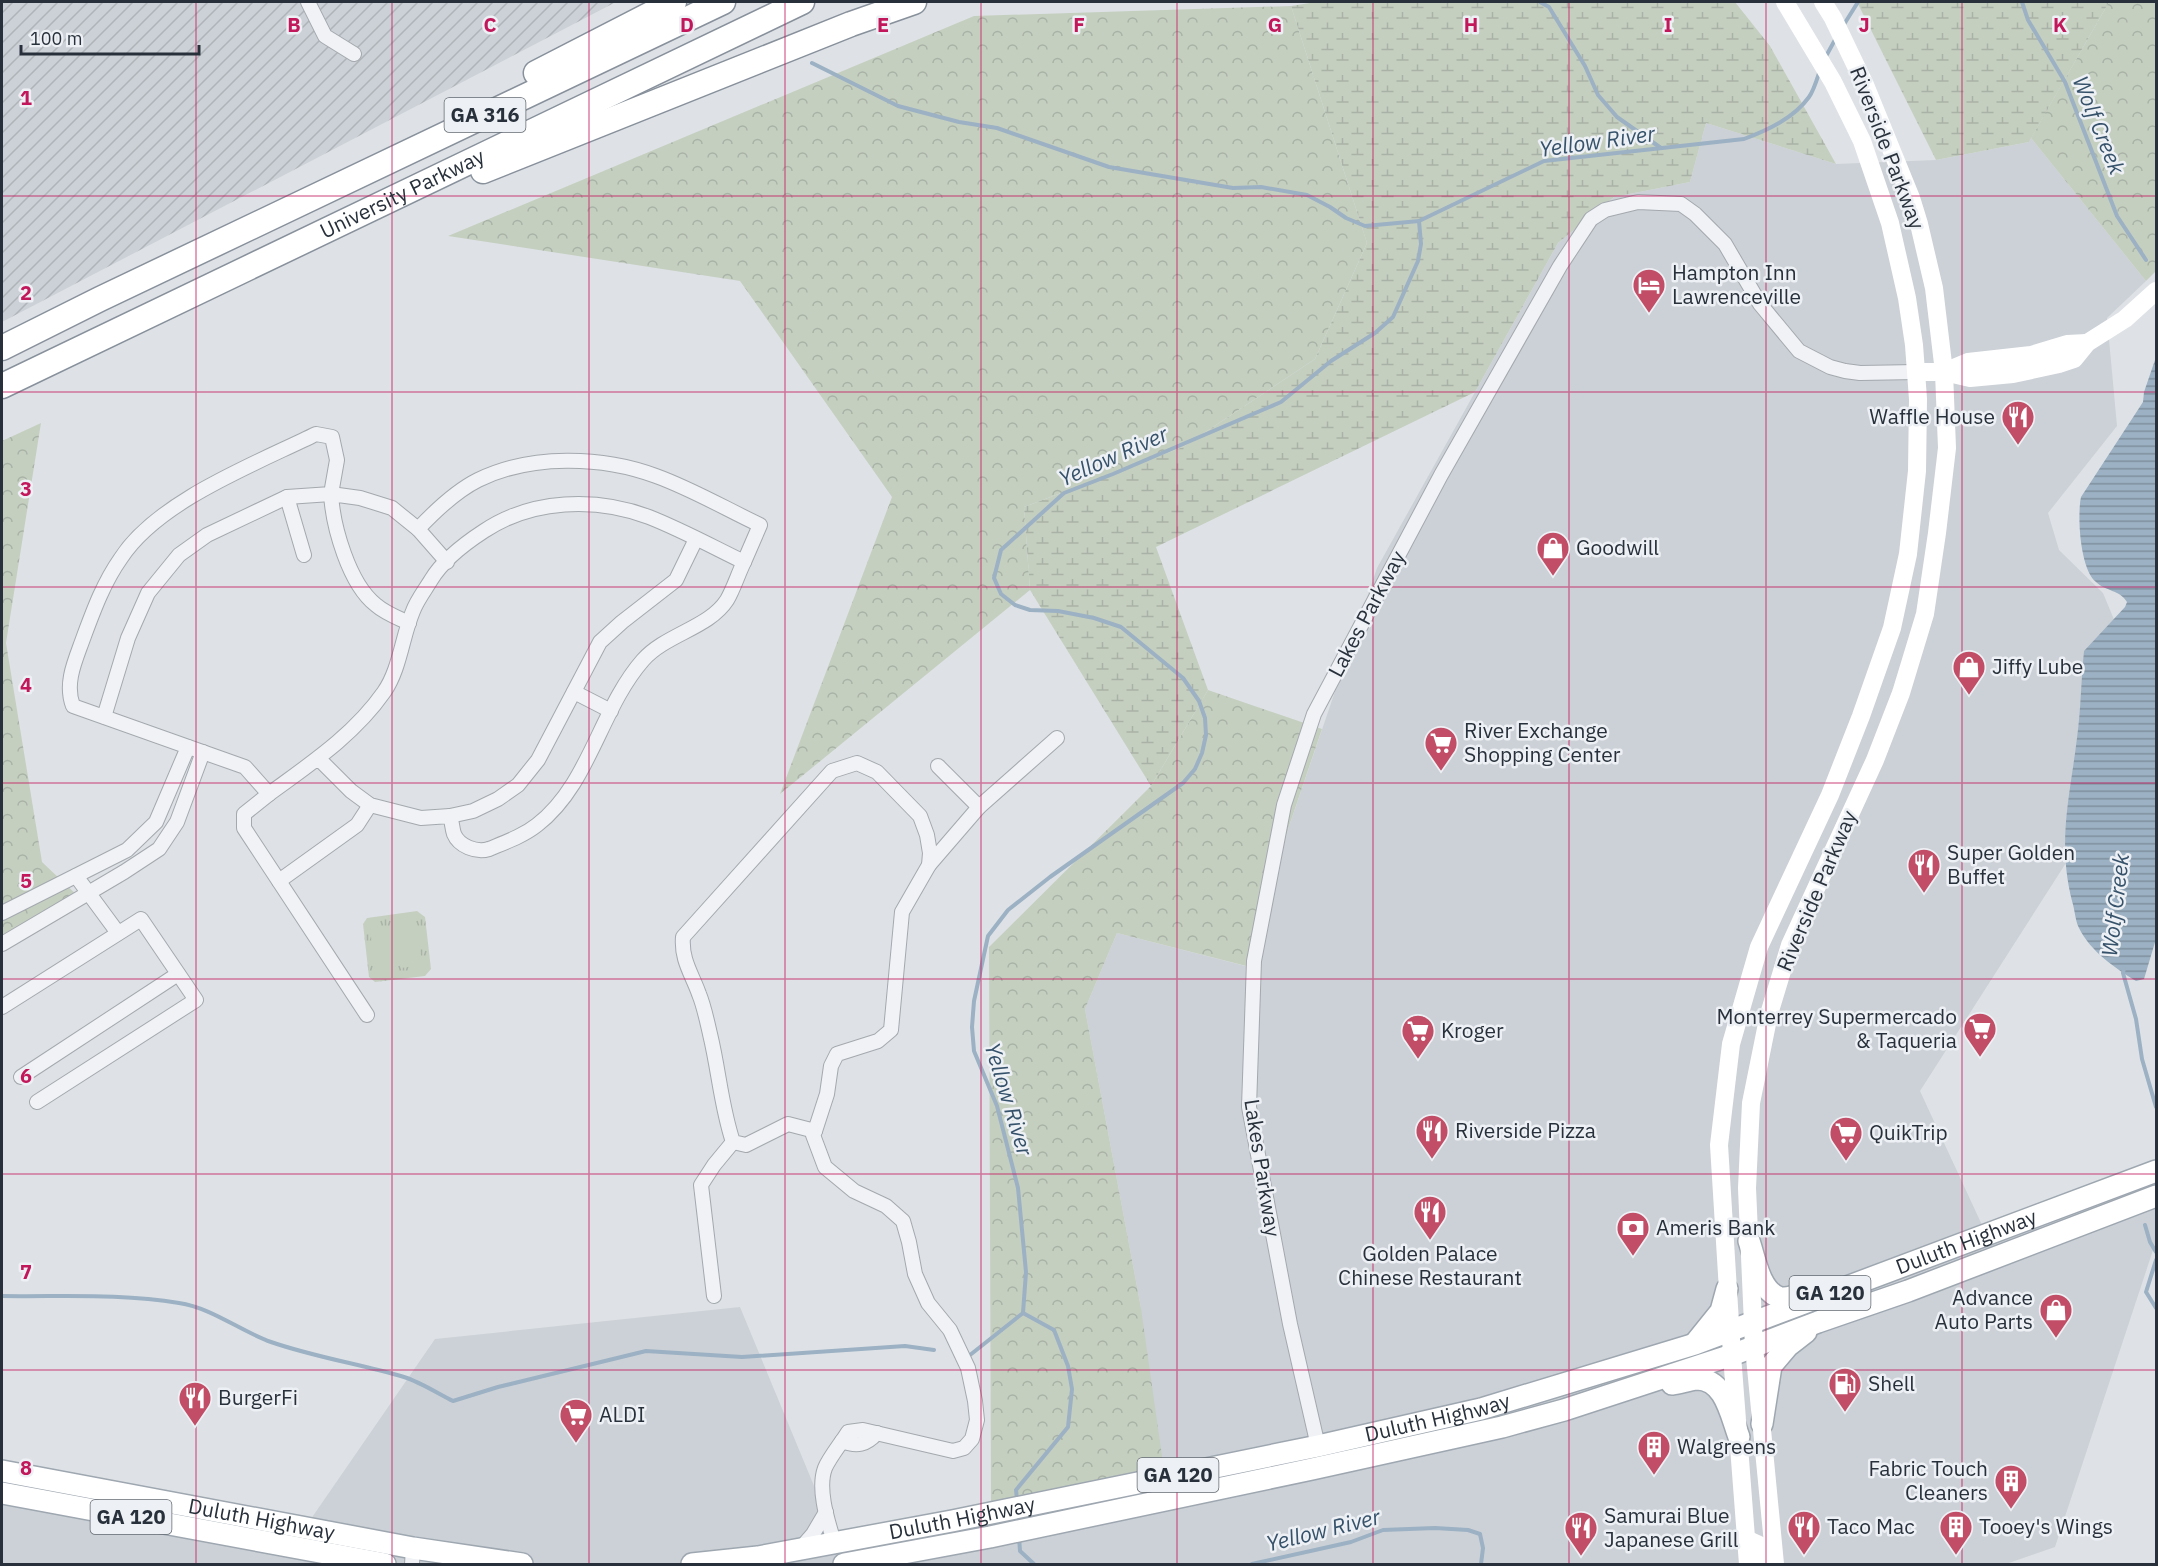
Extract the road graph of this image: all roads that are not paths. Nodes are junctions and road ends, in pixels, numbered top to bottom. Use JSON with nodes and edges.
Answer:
{"nodes":[{"id":1,"x":308,"y":2,"type":"edge"},
{"id":2,"x":674,"y":2,"type":"edge"},
{"id":3,"x":723,"y":2,"type":"edge"},
{"id":4,"x":802,"y":2,"type":"edge"},
{"id":5,"x":914,"y":2,"type":"edge"},
{"id":6,"x":1823,"y":2,"type":"edge"},
{"id":7,"x":1789,"y":7,"type":"edge"},
{"id":8,"x":354,"y":54,"type":"dead end"},
{"id":9,"x":351,"y":219,"type":"junction"},
{"id":10,"x":246,"y":229,"type":"junction"},
{"id":11,"x":2157,"y":291,"type":"edge"},
{"id":12,"x":2,"y":348,"type":"edge"},
{"id":13,"x":1917,"y":372,"type":"junction"},
{"id":14,"x":1944,"y":372,"type":"junction"},
{"id":15,"x":2,"y":386,"type":"edge"},
{"id":16,"x":331,"y":494,"type":"junction"},
{"id":17,"x":287,"y":497,"type":"junction"},
{"id":18,"x":418,"y":529,"type":"junction"},
{"id":19,"x":696,"y":539,"type":"junction"},
{"id":20,"x":303,"y":555,"type":"dead end"},
{"id":21,"x":447,"y":562,"type":"junction"},
{"id":22,"x":744,"y":562,"type":"junction"},
{"id":23,"x":409,"y":623,"type":"junction"},
{"id":24,"x":574,"y":692,"type":"junction"},
{"id":25,"x":611,"y":711,"type":"junction"},
{"id":26,"x":104,"y":717,"type":"junction"},
{"id":27,"x":1057,"y":738,"type":"dead end"},
{"id":28,"x":188,"y":747,"type":"junction"},
{"id":29,"x":203,"y":752,"type":"junction"},
{"id":30,"x":318,"y":758,"type":"junction"},
{"id":31,"x":938,"y":766,"type":"dead end"},
{"id":32,"x":269,"y":794,"type":"junction"},
{"id":33,"x":370,"y":805,"type":"junction"},
{"id":34,"x":979,"y":807,"type":"junction"},
{"id":35,"x":450,"y":816,"type":"junction"},
{"id":36,"x":929,"y":865,"type":"junction"},
{"id":37,"x":76,"y":876,"type":"junction"},
{"id":38,"x":279,"y":881,"type":"junction"},
{"id":39,"x":90,"y":893,"type":"junction"},
{"id":40,"x":2,"y":913,"type":"edge"},
{"id":41,"x":118,"y":933,"type":"junction"},
{"id":42,"x":2,"y":944,"type":"edge"},
{"id":43,"x":178,"y":974,"type":"junction"},
{"id":44,"x":2,"y":1007,"type":"edge"},
{"id":45,"x":367,"y":1015,"type":"dead end"},
{"id":46,"x":21,"y":1077,"type":"dead end"},
{"id":47,"x":37,"y":1102,"type":"dead end"},
{"id":48,"x":814,"y":1133,"type":"junction"},
{"id":49,"x":733,"y":1142,"type":"junction"},
{"id":50,"x":2157,"y":1171,"type":"edge"},
{"id":51,"x":2157,"y":1196,"type":"edge"},
{"id":52,"x":1749,"y":1241,"type":"junction"},
{"id":53,"x":1906,"y":1264,"type":"junction"},
{"id":54,"x":1727,"y":1289,"type":"junction"},
{"id":55,"x":714,"y":1296,"type":"dead end"},
{"id":56,"x":1753,"y":1320,"type":"junction"},
{"id":57,"x":1818,"y":1322,"type":"junction"},
{"id":58,"x":1730,"y":1330,"type":"junction"},
{"id":59,"x":1695,"y":1344,"type":"junction"},
{"id":60,"x":1754,"y":1347,"type":"junction"},
{"id":61,"x":1732,"y":1355,"type":"junction"},
{"id":62,"x":1592,"y":1401,"type":"junction"},
{"id":63,"x":1762,"y":1424,"type":"junction"},
{"id":64,"x":1739,"y":1437,"type":"junction"},
{"id":65,"x":1318,"y":1446,"type":"junction"},
{"id":66,"x":2,"y":1471,"type":"edge"},
{"id":67,"x":2,"y":1493,"type":"edge"},
{"id":68,"x":826,"y":1512,"type":"junction"},
{"id":69,"x":1040,"y":1514,"type":"junction"},
{"id":70,"x":952,"y":1521,"type":"junction"},
{"id":71,"x":1746,"y":1539,"type":"junction"},
{"id":72,"x":834,"y":1542,"type":"junction"},
{"id":73,"x":334,"y":1555,"type":"junction"},
{"id":74,"x":421,"y":1557,"type":"edge"},
{"id":75,"x":799,"y":1558,"type":"edge"},
{"id":76,"x":874,"y":1561,"type":"edge"},
{"id":77,"x":355,"y":1564,"type":"edge"},
{"id":78,"x":385,"y":1564,"type":"edge"},
{"id":79,"x":522,"y":1564,"type":"edge"},
{"id":80,"x":692,"y":1564,"type":"edge"},
{"id":81,"x":839,"y":1564,"type":"edge"},
{"id":82,"x":844,"y":1564,"type":"edge"},
{"id":83,"x":1748,"y":1564,"type":"edge"},
{"id":84,"x":1763,"y":1564,"type":"edge"},
{"id":85,"x":1775,"y":1564,"type":"edge"}],
"edges":[{"from":1,"to":8,"type":"street"},
{"from":2,"to":10,"type":"highway"},
{"from":3,"to":10,"type":"highway","name":"University Parkway","number":"GA 316"},
{"from":4,"to":9,"type":"highway","name":"University Parkway","number":"GA 316"},
{"from":5,"to":9,"type":"highway"},
{"from":6,"to":14,"type":"main road","name":"Riverside Parkway"},
{"from":7,"to":13,"type":"main road","name":"Riverside Parkway"},
{"from":9,"to":15,"type":"highway","name":"University Parkway","number":"GA 316"},
{"from":10,"to":12,"type":"highway","name":"University Parkway","number":"GA 316"},
{"from":11,"to":14,"type":"main road"},
{"from":13,"to":14,"type":"main road"},
{"from":13,"to":54,"type":"main road","name":"Riverside Parkway"},
{"from":13,"to":65,"type":"street","name":"Lakes Parkway"},
{"from":14,"to":52,"type":"main road","name":"Riverside Parkway"},
{"from":16,"to":17,"type":"street"},
{"from":16,"to":18,"type":"street"},
{"from":16,"to":23,"type":"street"},
{"from":16,"to":26,"type":"street"},
{"from":17,"to":20,"type":"street"},
{"from":17,"to":26,"type":"street"},
{"from":18,"to":21,"type":"street"},
{"from":18,"to":22,"type":"street"},
{"from":19,"to":21,"type":"street"},
{"from":19,"to":22,"type":"street"},
{"from":19,"to":24,"type":"street"},
{"from":21,"to":23,"type":"street"},
{"from":22,"to":25,"type":"street"},
{"from":23,"to":30,"type":"street"},
{"from":24,"to":25,"type":"street"},
{"from":24,"to":35,"type":"street"},
{"from":25,"to":35,"type":"street"},
{"from":26,"to":28,"type":"street"},
{"from":27,"to":34,"type":"street"},
{"from":28,"to":29,"type":"street"},
{"from":28,"to":37,"type":"street"},
{"from":29,"to":32,"type":"street"},
{"from":29,"to":39,"type":"street"},
{"from":30,"to":32,"type":"street"},
{"from":30,"to":33,"type":"street"},
{"from":31,"to":34,"type":"street"},
{"from":32,"to":38,"type":"street"},
{"from":33,"to":35,"type":"street"},
{"from":33,"to":38,"type":"street"},
{"from":34,"to":36,"type":"street"},
{"from":36,"to":48,"type":"street"},
{"from":36,"to":49,"type":"street"},
{"from":37,"to":39,"type":"street"},
{"from":37,"to":40,"type":"street"},
{"from":38,"to":45,"type":"street"},
{"from":39,"to":41,"type":"street"},
{"from":39,"to":42,"type":"street"},
{"from":41,"to":43,"type":"street"},
{"from":41,"to":44,"type":"street"},
{"from":43,"to":46,"type":"street"},
{"from":43,"to":47,"type":"street"},
{"from":48,"to":49,"type":"street"},
{"from":48,"to":68,"type":"street"},
{"from":49,"to":55,"type":"street"},
{"from":50,"to":53,"type":"main road","name":"Duluth Highway","number":"GA 120"},
{"from":51,"to":57,"type":"main road","name":"Duluth Highway","number":"GA 120"},
{"from":52,"to":53,"type":"main road"},
{"from":52,"to":56,"type":"main road","name":"Riverside Parkway"},
{"from":53,"to":56,"type":"main road","name":"Duluth Highway","number":"GA 120"},
{"from":54,"to":58,"type":"main road","name":"Riverside Parkway"},
{"from":54,"to":59,"type":"main road"},
{"from":56,"to":58,"type":"main road","name":"Duluth Highway","number":"GA 120"},
{"from":56,"to":60,"type":"main road","name":"Riverside Parkway"},
{"from":57,"to":60,"type":"main road","name":"Duluth Highway","number":"GA 120"},
{"from":57,"to":63,"type":"main road"},
{"from":58,"to":59,"type":"main road","name":"Duluth Highway","number":"GA 120"},
{"from":58,"to":61,"type":"main road","name":"Riverside Parkway"},
{"from":59,"to":65,"type":"main road","name":"Duluth Highway","number":"GA 120"},
{"from":60,"to":61,"type":"main road","name":"Duluth Highway","number":"GA 120"},
{"from":60,"to":63,"type":"main road","name":"Riverside Parkway"},
{"from":61,"to":62,"type":"main road","name":"Duluth Highway","number":"GA 120"},
{"from":61,"to":64,"type":"main road","name":"Riverside Parkway"},
{"from":62,"to":64,"type":"main road"},
{"from":62,"to":69,"type":"main road","name":"Duluth Highway","number":"GA 120"},
{"from":63,"to":85,"type":"main road","name":"Riverside Parkway"},
{"from":64,"to":71,"type":"main road","name":"Riverside Parkway"},
{"from":65,"to":69,"type":"main road","name":"Duluth Highway","number":"GA 120"},
{"from":66,"to":74,"type":"main road","name":"Duluth Highway","number":"GA 120"},
{"from":67,"to":73,"type":"main road","name":"Duluth Highway","number":"GA 120"},
{"from":68,"to":72,"type":"street"},
{"from":68,"to":75,"type":"street"},
{"from":69,"to":70,"type":"main road","name":"Duluth Highway","number":"GA 120"},
{"from":69,"to":76,"type":"main road","name":"Duluth Highway","number":"GA 120"},
{"from":70,"to":72,"type":"main road","name":"Duluth Highway","number":"GA 120"},
{"from":70,"to":81,"type":"main road"},
{"from":71,"to":83,"type":"main road","name":"Riverside Parkway"},
{"from":71,"to":84,"type":"main road"},
{"from":72,"to":75,"type":"main road"},
{"from":73,"to":77,"type":"main road"},
{"from":73,"to":78,"type":"main road","name":"Duluth Highway","number":"GA 120"},
{"from":74,"to":79,"type":"main road","name":"Duluth Highway","number":"GA 120"},
{"from":75,"to":80,"type":"main road"},
{"from":76,"to":82,"type":"main road","name":"Duluth Highway","number":"GA 120"}]}
